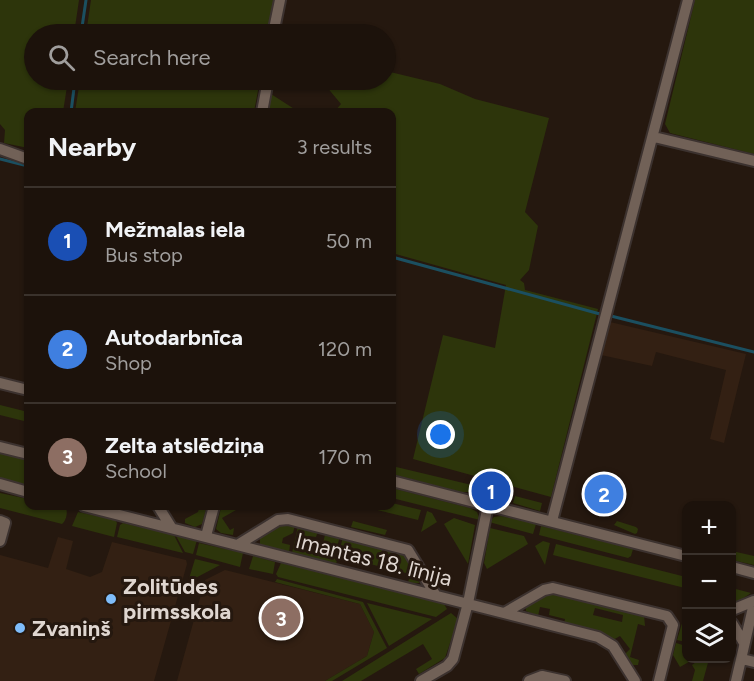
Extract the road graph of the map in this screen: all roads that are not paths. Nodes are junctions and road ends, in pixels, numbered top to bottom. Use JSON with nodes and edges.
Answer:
{"nodes":[{"id":1,"x":280,"y":0,"type":"edge"},
{"id":2,"x":688,"y":0,"type":"edge"},
{"id":3,"x":275,"y":24,"type":"edge"},
{"id":4,"x":266,"y":90,"type":"edge"},
{"id":5,"x":263,"y":108,"type":"edge"},
{"id":6,"x":654,"y":137,"type":"junction"},
{"id":7,"x":0,"y":149,"type":"edge"},
{"id":8,"x":24,"y":158,"type":"edge"},
{"id":9,"x":754,"y":161,"type":"edge"},
{"id":10,"x":0,"y":383,"type":"edge"},
{"id":11,"x":24,"y":389,"type":"edge"},
{"id":12,"x":0,"y":447,"type":"edge"},
{"id":13,"x":24,"y":453,"type":"edge"},
{"id":14,"x":396,"y":482,"type":"edge"},
{"id":15,"x":0,"y":484,"type":"edge"},
{"id":16,"x":24,"y":491,"type":"edge"},
{"id":17,"x":488,"y":505,"type":"junction"},
{"id":18,"x":101,"y":510,"type":"edge"},
{"id":19,"x":160,"y":510,"type":"edge"},
{"id":20,"x":213,"y":510,"type":"edge"},
{"id":21,"x":0,"y":521,"type":"edge"},
{"id":22,"x":552,"y":521,"type":"junction"},
{"id":23,"x":171,"y":527,"type":"junction"},
{"id":24,"x":206,"y":536,"type":"junction"},
{"id":25,"x":0,"y":541,"type":"edge"},
{"id":26,"x":238,"y":544,"type":"junction"},
{"id":27,"x":683,"y":555,"type":"edge"},
{"id":28,"x":736,"y":568,"type":"edge"},
{"id":29,"x":754,"y":573,"type":"edge"},
{"id":30,"x":435,"y":594,"type":"junction"},
{"id":31,"x":754,"y":602,"type":"edge"},
{"id":32,"x":468,"y":603,"type":"junction"},
{"id":33,"x":735,"y":609,"type":"edge"},
{"id":34,"x":506,"y":612,"type":"junction"},
{"id":35,"x":736,"y":630,"type":"edge"},
{"id":36,"x":744,"y":643,"type":"junction"},
{"id":37,"x":742,"y":659,"type":"junction"},
{"id":38,"x":754,"y":662,"type":"edge"},
{"id":39,"x":422,"y":681,"type":"edge"},
{"id":40,"x":529,"y":681,"type":"edge"},
{"id":41,"x":565,"y":681,"type":"edge"},
{"id":42,"x":635,"y":681,"type":"edge"},
{"id":43,"x":659,"y":681,"type":"edge"},
{"id":44,"x":736,"y":681,"type":"edge"}],
"edges":[{"from":1,"to":3,"type":"street"},
{"from":2,"to":6,"type":"street"},
{"from":4,"to":5,"type":"street"},
{"from":6,"to":9,"type":"street"},
{"from":6,"to":22,"type":"street"},
{"from":7,"to":8,"type":"street"},
{"from":10,"to":11,"type":"street"},
{"from":12,"to":13,"type":"street"},
{"from":14,"to":17,"type":"street"},
{"from":15,"to":16,"type":"street"},
{"from":17,"to":22,"type":"street"},
{"from":17,"to":32,"type":"street"},
{"from":18,"to":23,"type":"street","name":"Imantas 18. līnija"},
{"from":19,"to":23,"type":"street"},
{"from":20,"to":24,"type":"street"},
{"from":21,"to":25,"type":"street"},
{"from":22,"to":27,"type":"street"},
{"from":23,"to":24,"type":"street","name":"Imantas 18. līnija"},
{"from":24,"to":26,"type":"street","name":"Imantas 18. līnija"},
{"from":26,"to":30,"type":"street","name":"Imantas 18. līnija"},
{"from":26,"to":30,"type":"street"},
{"from":28,"to":29,"type":"street"},
{"from":30,"to":32,"type":"street","name":"Imantas 18. līnija"},
{"from":31,"to":33,"type":"street"},
{"from":31,"to":36,"type":"street"},
{"from":32,"to":34,"type":"street","name":"Imantas 18. līnija"},
{"from":32,"to":39,"type":"street"},
{"from":34,"to":42,"type":"street","name":"Imantas 18. līnija"},
{"from":34,"to":43,"type":"street"},
{"from":35,"to":36,"type":"street"},
{"from":36,"to":37,"type":"street"},
{"from":37,"to":38,"type":"street"},
{"from":37,"to":44,"type":"street"},
{"from":40,"to":41,"type":"street"}]}
